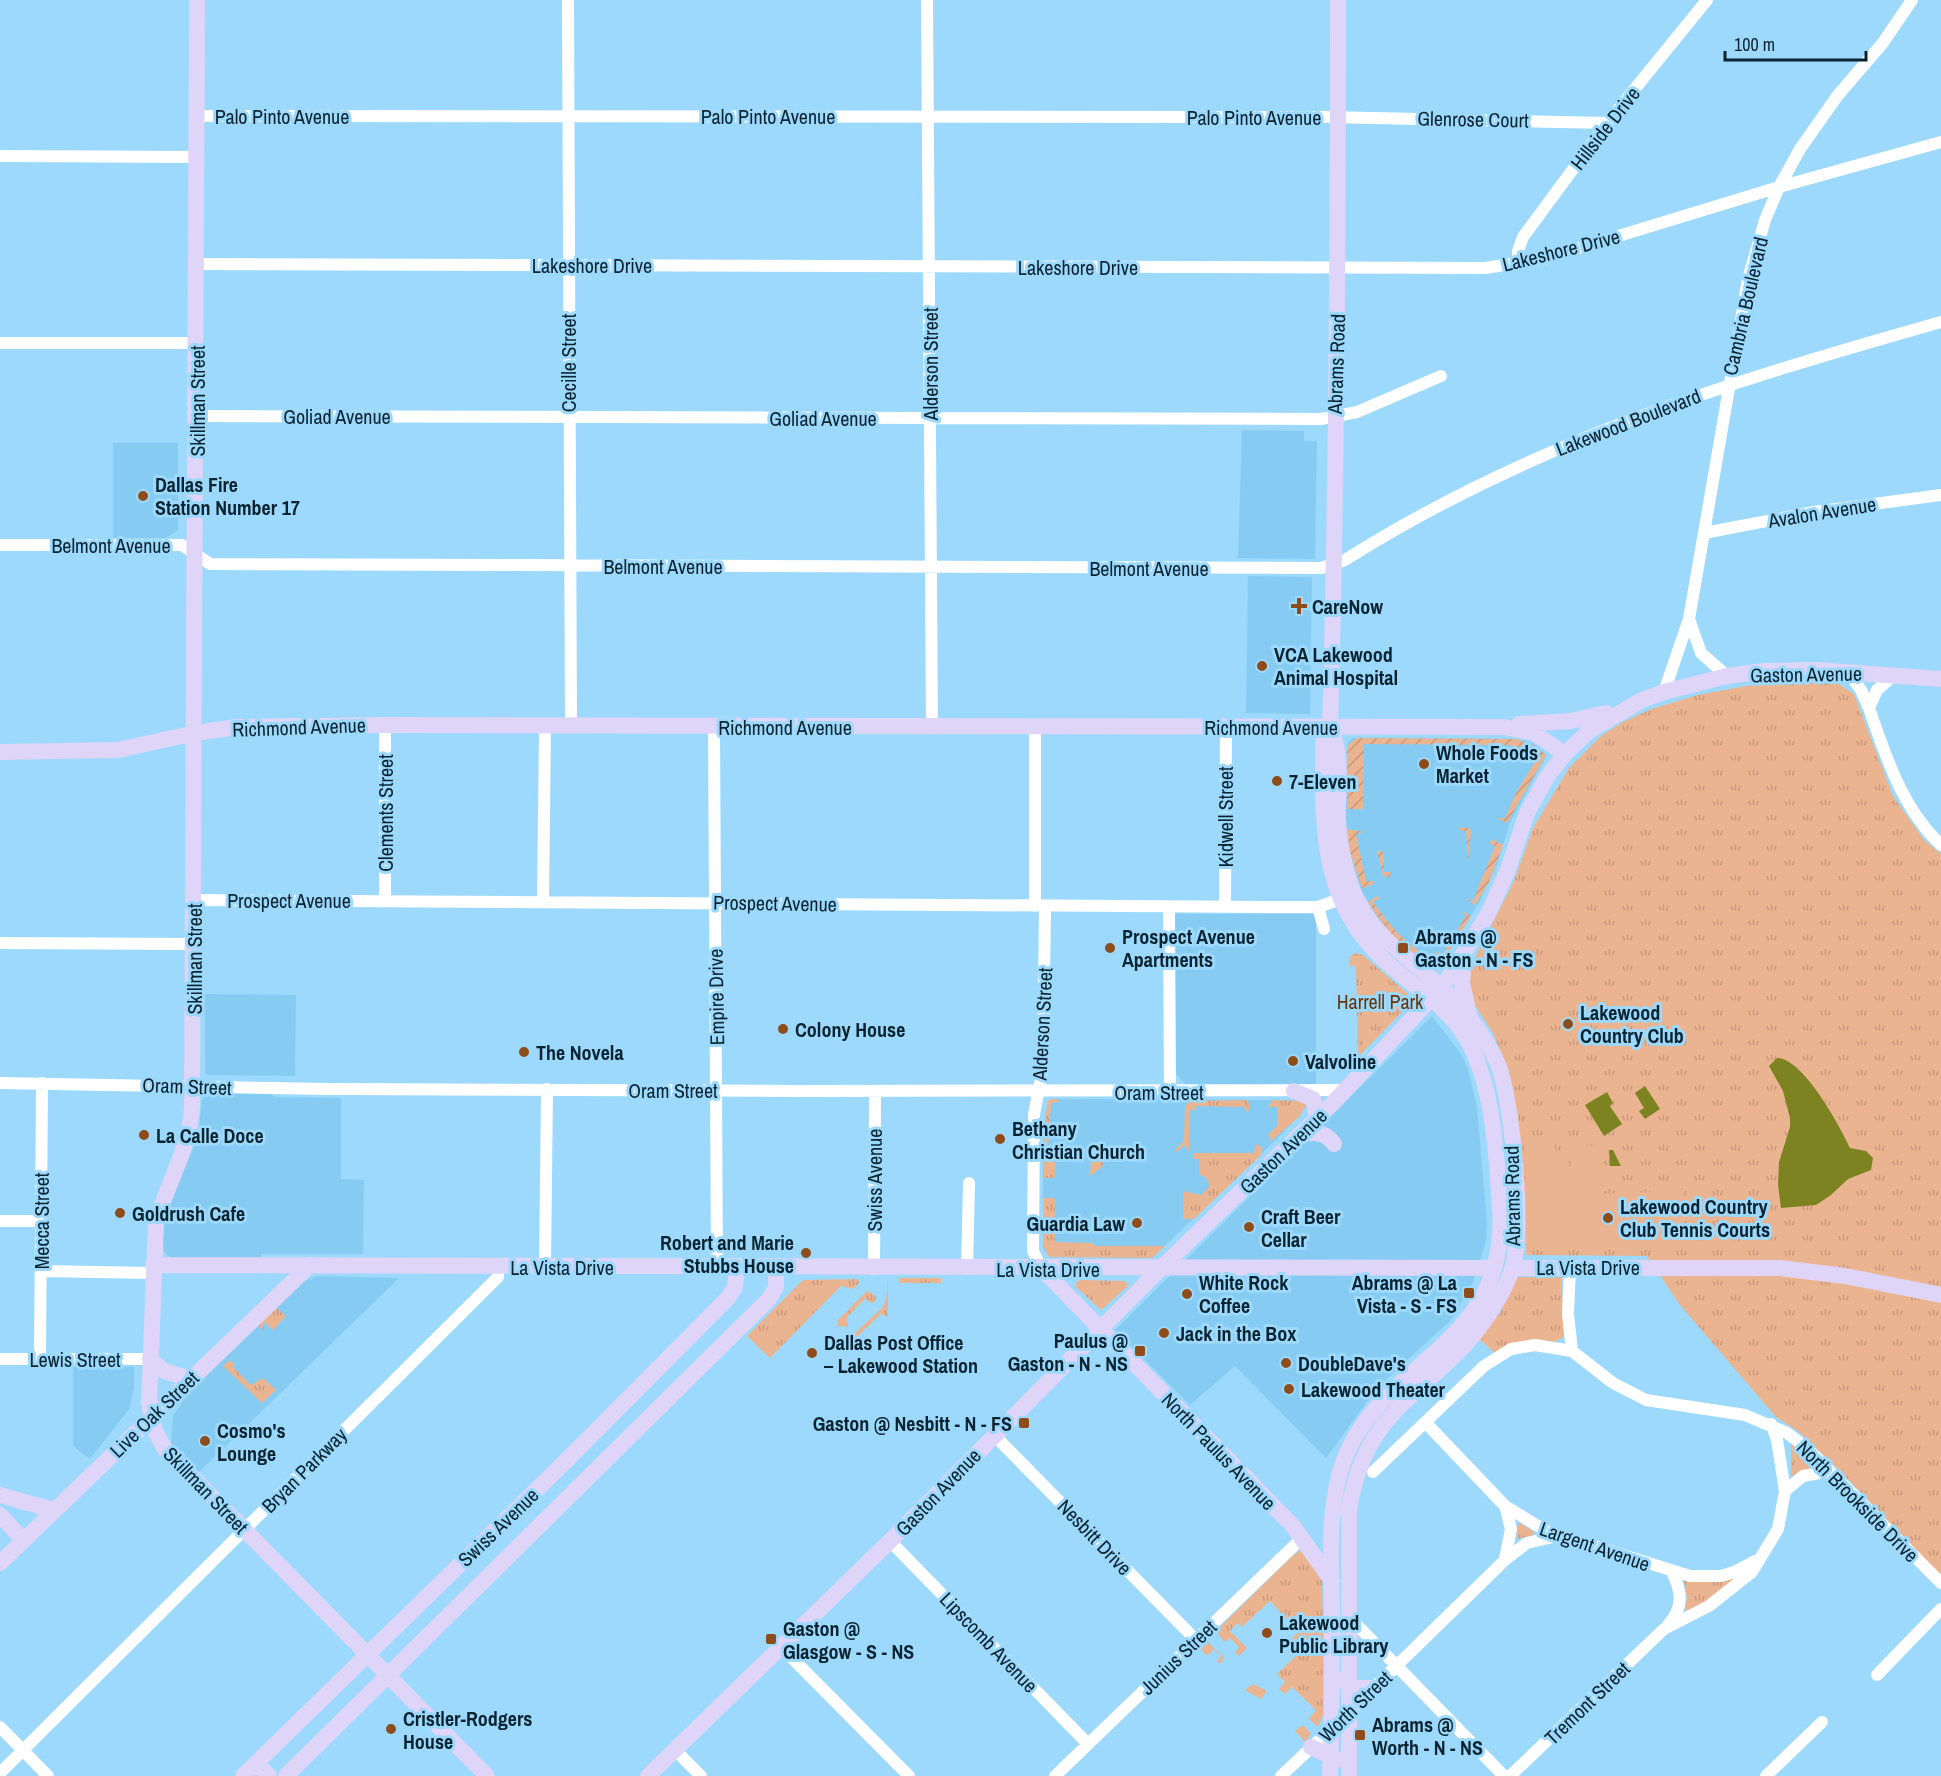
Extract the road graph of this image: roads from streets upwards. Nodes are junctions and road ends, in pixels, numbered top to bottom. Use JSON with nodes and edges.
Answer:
{"nodes":[{"id":1,"x":197,"y":0,"type":"edge"},
{"id":2,"x":568,"y":0,"type":"edge"},
{"id":3,"x":927,"y":0,"type":"edge"},
{"id":4,"x":1338,"y":0,"type":"edge"},
{"id":5,"x":1707,"y":0,"type":"edge"},
{"id":6,"x":1912,"y":0,"type":"edge"},
{"id":7,"x":197,"y":116,"type":"junction"},
{"id":8,"x":568,"y":116,"type":"junction"},
{"id":9,"x":928,"y":116,"type":"junction"},
{"id":10,"x":1338,"y":117,"type":"junction"},
{"id":11,"x":1608,"y":123,"type":"junction"},
{"id":12,"x":1941,"y":142,"type":"edge"},
{"id":13,"x":0,"y":156,"type":"edge"},
{"id":14,"x":197,"y":157,"type":"junction"},
{"id":15,"x":1779,"y":188,"type":"junction"},
{"id":16,"x":197,"y":264,"type":"junction"},
{"id":17,"x":1519,"y":264,"type":"junction"},
{"id":18,"x":568,"y":265,"type":"junction"},
{"id":19,"x":929,"y":266,"type":"junction"},
{"id":20,"x":1340,"y":269,"type":"junction"},
{"id":21,"x":1941,"y":322,"type":"edge"},
{"id":22,"x":0,"y":343,"type":"edge"},
{"id":23,"x":197,"y":343,"type":"junction"},
{"id":24,"x":1441,"y":376,"type":"dead end"},
{"id":25,"x":1728,"y":385,"type":"junction"},
{"id":26,"x":197,"y":417,"type":"junction"},
{"id":27,"x":568,"y":417,"type":"junction"},
{"id":28,"x":1334,"y":417,"type":"junction"},
{"id":29,"x":930,"y":418,"type":"junction"},
{"id":30,"x":1941,"y":495,"type":"edge"},
{"id":31,"x":1704,"y":533,"type":"junction"},
{"id":32,"x":0,"y":545,"type":"edge"},
{"id":33,"x":195,"y":554,"type":"junction"},
{"id":34,"x":1333,"y":565,"type":"junction"},
{"id":35,"x":570,"y":566,"type":"junction"},
{"id":36,"x":930,"y":567,"type":"junction"},
{"id":37,"x":1689,"y":619,"type":"junction"},
{"id":38,"x":1847,"y":671,"type":"junction"},
{"id":39,"x":1894,"y":675,"type":"junction"},
{"id":40,"x":1727,"y":676,"type":"junction"},
{"id":41,"x":1941,"y":679,"type":"edge"},
{"id":42,"x":1664,"y":692,"type":"junction"},
{"id":43,"x":1624,"y":708,"type":"junction"},
{"id":44,"x":1869,"y":708,"type":"junction"},
{"id":45,"x":385,"y":725,"type":"junction"},
{"id":46,"x":545,"y":726,"type":"junction"},
{"id":47,"x":571,"y":726,"type":"junction"},
{"id":48,"x":714,"y":726,"type":"junction"},
{"id":49,"x":932,"y":727,"type":"junction"},
{"id":50,"x":1504,"y":727,"type":"junction"},
{"id":51,"x":1035,"y":728,"type":"junction"},
{"id":52,"x":1226,"y":728,"type":"junction"},
{"id":53,"x":1330,"y":728,"type":"junction"},
{"id":54,"x":195,"y":733,"type":"junction"},
{"id":55,"x":0,"y":752,"type":"edge"},
{"id":56,"x":1565,"y":754,"type":"junction"},
{"id":57,"x":1941,"y":845,"type":"edge"},
{"id":58,"x":1347,"y":897,"type":"junction"},
{"id":59,"x":194,"y":900,"type":"junction"},
{"id":60,"x":385,"y":901,"type":"junction"},
{"id":61,"x":543,"y":902,"type":"junction"},
{"id":62,"x":714,"y":903,"type":"junction"},
{"id":63,"x":1040,"y":906,"type":"junction"},
{"id":64,"x":1169,"y":907,"type":"junction"},
{"id":65,"x":1225,"y":907,"type":"junction"},
{"id":66,"x":1318,"y":907,"type":"junction"},
{"id":67,"x":1324,"y":929,"type":"dead end"},
{"id":68,"x":0,"y":943,"type":"edge"},
{"id":69,"x":194,"y":944,"type":"junction"},
{"id":70,"x":1464,"y":955,"type":"junction"},
{"id":71,"x":1436,"y":993,"type":"junction"},
{"id":72,"x":1470,"y":1018,"type":"junction"},
{"id":73,"x":0,"y":1083,"type":"edge"},
{"id":74,"x":42,"y":1083,"type":"junction"},
{"id":75,"x":193,"y":1084,"type":"junction"},
{"id":76,"x":547,"y":1089,"type":"junction"},
{"id":77,"x":1345,"y":1090,"type":"junction"},
{"id":78,"x":717,"y":1091,"type":"junction"},
{"id":79,"x":1294,"y":1091,"type":"junction"},
{"id":80,"x":875,"y":1092,"type":"junction"},
{"id":81,"x":1170,"y":1092,"type":"junction"},
{"id":82,"x":1038,"y":1093,"type":"junction"},
{"id":83,"x":1317,"y":1117,"type":"junction"},
{"id":84,"x":1510,"y":1127,"type":"junction"},
{"id":85,"x":1491,"y":1129,"type":"junction"},
{"id":86,"x":1299,"y":1135,"type":"junction"},
{"id":87,"x":1334,"y":1144,"type":"dead end"},
{"id":88,"x":969,"y":1183,"type":"dead end"},
{"id":89,"x":0,"y":1221,"type":"edge"},
{"id":90,"x":41,"y":1221,"type":"junction"},
{"id":91,"x":267,"y":1265,"type":"junction"},
{"id":92,"x":310,"y":1265,"type":"junction"},
{"id":93,"x":498,"y":1267,"type":"junction"},
{"id":94,"x":545,"y":1267,"type":"junction"},
{"id":95,"x":1570,"y":1267,"type":"junction"},
{"id":96,"x":717,"y":1268,"type":"junction"},
{"id":97,"x":737,"y":1268,"type":"junction"},
{"id":98,"x":776,"y":1268,"type":"junction"},
{"id":99,"x":1041,"y":1268,"type":"junction"},
{"id":100,"x":1512,"y":1268,"type":"junction"},
{"id":101,"x":153,"y":1269,"type":"junction"},
{"id":102,"x":874,"y":1269,"type":"junction"},
{"id":103,"x":967,"y":1269,"type":"junction"},
{"id":104,"x":1160,"y":1269,"type":"junction"},
{"id":105,"x":1494,"y":1269,"type":"junction"},
{"id":106,"x":41,"y":1271,"type":"junction"},
{"id":107,"x":1941,"y":1295,"type":"edge"},
{"id":108,"x":273,"y":1299,"type":"junction"},
{"id":109,"x":1102,"y":1330,"type":"junction"},
{"id":110,"x":1572,"y":1351,"type":"junction"},
{"id":111,"x":0,"y":1359,"type":"edge"},
{"id":112,"x":40,"y":1359,"type":"junction"},
{"id":113,"x":150,"y":1359,"type":"junction"},
{"id":114,"x":191,"y":1379,"type":"junction"},
{"id":115,"x":1369,"y":1416,"type":"junction"},
{"id":116,"x":151,"y":1417,"type":"junction"},
{"id":117,"x":1426,"y":1424,"type":"junction"},
{"id":118,"x":1770,"y":1424,"type":"junction"},
{"id":119,"x":994,"y":1435,"type":"junction"},
{"id":120,"x":567,"y":1460,"type":"junction"},
{"id":121,"x":1830,"y":1471,"type":"junction"},
{"id":122,"x":1373,"y":1473,"type":"dead end"},
{"id":123,"x":585,"y":1479,"type":"junction"},
{"id":124,"x":1785,"y":1491,"type":"junction"},
{"id":125,"x":0,"y":1495,"type":"edge"},
{"id":126,"x":1349,"y":1504,"type":"junction"},
{"id":127,"x":1505,"y":1506,"type":"junction"},
{"id":128,"x":53,"y":1510,"type":"junction"},
{"id":129,"x":0,"y":1515,"type":"edge"},
{"id":130,"x":245,"y":1529,"type":"junction"},
{"id":131,"x":1340,"y":1535,"type":"junction"},
{"id":132,"x":1558,"y":1536,"type":"junction"},
{"id":133,"x":1301,"y":1539,"type":"junction"},
{"id":134,"x":23,"y":1540,"type":"junction"},
{"id":135,"x":890,"y":1541,"type":"junction"},
{"id":136,"x":1763,"y":1555,"type":"junction"},
{"id":137,"x":1505,"y":1560,"type":"junction"},
{"id":138,"x":0,"y":1563,"type":"edge"},
{"id":139,"x":1672,"y":1572,"type":"junction"},
{"id":140,"x":1332,"y":1581,"type":"junction"},
{"id":141,"x":1941,"y":1583,"type":"edge"},
{"id":142,"x":1941,"y":1609,"type":"edge"},
{"id":143,"x":1349,"y":1617,"type":"junction"},
{"id":144,"x":1664,"y":1629,"type":"junction"},
{"id":145,"x":1196,"y":1640,"type":"junction"},
{"id":146,"x":782,"y":1647,"type":"junction"},
{"id":147,"x":366,"y":1655,"type":"junction"},
{"id":148,"x":1395,"y":1666,"type":"junction"},
{"id":149,"x":1332,"y":1671,"type":"junction"},
{"id":150,"x":1877,"y":1675,"type":"dead end"},
{"id":151,"x":388,"y":1676,"type":"junction"},
{"id":152,"x":1349,"y":1685,"type":"junction"},
{"id":153,"x":1374,"y":1688,"type":"junction"},
{"id":154,"x":1349,"y":1712,"type":"junction"},
{"id":155,"x":1822,"y":1722,"type":"dead end"},
{"id":156,"x":0,"y":1727,"type":"edge"},
{"id":157,"x":1331,"y":1729,"type":"junction"},
{"id":158,"x":1088,"y":1743,"type":"junction"},
{"id":159,"x":1311,"y":1747,"type":"junction"},
{"id":160,"x":23,"y":1750,"type":"junction"},
{"id":161,"x":675,"y":1750,"type":"junction"},
{"id":162,"x":1331,"y":1757,"type":"junction"},
{"id":163,"x":256,"y":1763,"type":"junction"},
{"id":164,"x":1349,"y":1771,"type":"edge"},
{"id":165,"x":0,"y":1773,"type":"edge"},
{"id":166,"x":48,"y":1776,"type":"edge"},
{"id":167,"x":243,"y":1776,"type":"edge"},
{"id":168,"x":269,"y":1776,"type":"edge"},
{"id":169,"x":285,"y":1776,"type":"edge"},
{"id":170,"x":487,"y":1776,"type":"edge"},
{"id":171,"x":648,"y":1776,"type":"edge"},
{"id":172,"x":701,"y":1776,"type":"edge"},
{"id":173,"x":909,"y":1776,"type":"edge"},
{"id":174,"x":1054,"y":1776,"type":"edge"},
{"id":175,"x":1281,"y":1776,"type":"edge"},
{"id":176,"x":1330,"y":1776,"type":"edge"},
{"id":177,"x":1504,"y":1776,"type":"edge"},
{"id":178,"x":1510,"y":1776,"type":"edge"},
{"id":179,"x":1766,"y":1776,"type":"edge"}],
"edges":[{"from":1,"to":7,"type":"street","name":"Skillman Street"},
{"from":2,"to":8,"type":"street","name":"Cecille Street"},
{"from":3,"to":9,"type":"street","name":"Alderson Street"},
{"from":4,"to":10,"type":"street","name":"Abrams Road"},
{"from":5,"to":11,"type":"street","name":"Hillside Drive"},
{"from":6,"to":15,"type":"street","name":"Cambria Boulevard"},
{"from":7,"to":8,"type":"street","name":"Palo Pinto Avenue"},
{"from":7,"to":14,"type":"street","name":"Skillman Street"},
{"from":8,"to":9,"type":"street","name":"Palo Pinto Avenue"},
{"from":8,"to":18,"type":"street","name":"Cecille Street"},
{"from":9,"to":10,"type":"street","name":"Palo Pinto Avenue"},
{"from":9,"to":19,"type":"street","name":"Alderson Street"},
{"from":10,"to":11,"type":"street","name":"Glenrose Court"},
{"from":10,"to":20,"type":"street","name":"Abrams Road"},
{"from":11,"to":17,"type":"street","name":"Hillside Drive"},
{"from":12,"to":15,"type":"street","name":"Lakeshore Drive"},
{"from":13,"to":14,"type":"street"},
{"from":14,"to":16,"type":"street","name":"Skillman Street"},
{"from":15,"to":17,"type":"street","name":"Lakeshore Drive"},
{"from":15,"to":25,"type":"street","name":"Cambria Boulevard"},
{"from":16,"to":18,"type":"street","name":"Lakeshore Drive"},
{"from":16,"to":23,"type":"street","name":"Skillman Street"},
{"from":17,"to":20,"type":"street","name":"Lakeshore Drive"},
{"from":18,"to":19,"type":"street","name":"Lakeshore Drive"},
{"from":18,"to":27,"type":"street","name":"Cecille Street"},
{"from":19,"to":20,"type":"street","name":"Lakeshore Drive"},
{"from":19,"to":29,"type":"street","name":"Alderson Street"},
{"from":20,"to":28,"type":"street","name":"Abrams Road"},
{"from":21,"to":25,"type":"street","name":"Lakewood Boulevard"},
{"from":22,"to":23,"type":"street"},
{"from":23,"to":26,"type":"street","name":"Skillman Street"},
{"from":24,"to":28,"type":"street","name":"Goliad Avenue"},
{"from":25,"to":31,"type":"street","name":"Cambria Boulevard"},
{"from":25,"to":34,"type":"street","name":"Lakewood Boulevard"},
{"from":26,"to":27,"type":"street","name":"Goliad Avenue"},
{"from":26,"to":33,"type":"street","name":"Skillman Street"},
{"from":27,"to":29,"type":"street","name":"Goliad Avenue"},
{"from":27,"to":35,"type":"street","name":"Cecille Street"},
{"from":28,"to":29,"type":"street","name":"Goliad Avenue"},
{"from":28,"to":34,"type":"street","name":"Abrams Road"},
{"from":29,"to":36,"type":"street","name":"Alderson Street"},
{"from":30,"to":31,"type":"street","name":"Avalon Avenue"},
{"from":31,"to":37,"type":"street","name":"Cambria Boulevard"},
{"from":32,"to":33,"type":"street","name":"Belmont Avenue"},
{"from":33,"to":35,"type":"street","name":"Belmont Avenue"},
{"from":33,"to":54,"type":"street","name":"Skillman Street"},
{"from":34,"to":36,"type":"street","name":"Belmont Avenue"},
{"from":34,"to":53,"type":"street","name":"Abrams Road"},
{"from":35,"to":36,"type":"street","name":"Belmont Avenue"},
{"from":35,"to":47,"type":"street","name":"Cecille Street"},
{"from":36,"to":49,"type":"street","name":"Alderson Street"},
{"from":37,"to":40,"type":"street","name":"Cambria Boulevard"},
{"from":37,"to":42,"type":"street","name":"Cambria Boulevard"},
{"from":38,"to":39,"type":"street","name":"Gaston Avenue"},
{"from":38,"to":40,"type":"street","name":"Gaston Avenue"},
{"from":38,"to":44,"type":"street"},
{"from":39,"to":41,"type":"street","name":"Gaston Avenue"},
{"from":39,"to":44,"type":"street"},
{"from":40,"to":42,"type":"street","name":"Gaston Avenue"},
{"from":42,"to":43,"type":"street","name":"Gaston Avenue"},
{"from":43,"to":50,"type":"street"},
{"from":43,"to":56,"type":"street","name":"Gaston Avenue"},
{"from":44,"to":57,"type":"street"},
{"from":45,"to":46,"type":"street","name":"Richmond Avenue"},
{"from":45,"to":54,"type":"street","name":"Richmond Avenue"},
{"from":45,"to":60,"type":"street","name":"Clements Street"},
{"from":46,"to":47,"type":"street","name":"Richmond Avenue"},
{"from":46,"to":61,"type":"street"},
{"from":47,"to":48,"type":"street","name":"Richmond Avenue"},
{"from":48,"to":49,"type":"street","name":"Richmond Avenue"},
{"from":48,"to":62,"type":"street","name":"Empire Drive"},
{"from":49,"to":51,"type":"street","name":"Richmond Avenue"},
{"from":50,"to":53,"type":"street","name":"Richmond Avenue"},
{"from":50,"to":56,"type":"street","name":"Richmond Avenue"},
{"from":51,"to":52,"type":"street","name":"Richmond Avenue"},
{"from":51,"to":63,"type":"street","name":"Alderson Street"},
{"from":52,"to":53,"type":"street","name":"Richmond Avenue"},
{"from":52,"to":65,"type":"street","name":"Kidwell Street"},
{"from":53,"to":58,"type":"street","name":"Abrams Road"},
{"from":54,"to":55,"type":"street","name":"Richmond Avenue"},
{"from":54,"to":59,"type":"street","name":"Skillman Street"},
{"from":56,"to":70,"type":"street","name":"Gaston Avenue"},
{"from":58,"to":66,"type":"street","name":"Prospect Avenue"},
{"from":58,"to":71,"type":"street","name":"Abrams Road"},
{"from":59,"to":60,"type":"street","name":"Prospect Avenue"},
{"from":59,"to":69,"type":"street","name":"Skillman Street"},
{"from":60,"to":61,"type":"street","name":"Prospect Avenue"},
{"from":61,"to":62,"type":"street","name":"Prospect Avenue"},
{"from":62,"to":63,"type":"street","name":"Prospect Avenue"},
{"from":62,"to":78,"type":"street","name":"Empire Drive"},
{"from":63,"to":64,"type":"street","name":"Prospect Avenue"},
{"from":63,"to":82,"type":"street","name":"Alderson Street"},
{"from":64,"to":65,"type":"street","name":"Prospect Avenue"},
{"from":64,"to":81,"type":"street"},
{"from":65,"to":66,"type":"street","name":"Prospect Avenue"},
{"from":66,"to":67,"type":"street"},
{"from":68,"to":69,"type":"street"},
{"from":69,"to":75,"type":"street","name":"Skillman Street"},
{"from":70,"to":71,"type":"street","name":"Gaston Avenue"},
{"from":70,"to":72,"type":"street"},
{"from":71,"to":72,"type":"street","name":"Abrams Road"},
{"from":71,"to":77,"type":"street","name":"Gaston Avenue"},
{"from":71,"to":85,"type":"street","name":"Abrams Road"},
{"from":72,"to":84,"type":"street","name":"Abrams Road"},
{"from":73,"to":74,"type":"street","name":"Oram Street"},
{"from":74,"to":75,"type":"street","name":"Oram Street"},
{"from":74,"to":90,"type":"street","name":"Mecca Street"},
{"from":75,"to":76,"type":"street","name":"Oram Street"},
{"from":75,"to":101,"type":"street","name":"Skillman Street"},
{"from":76,"to":78,"type":"street","name":"Oram Street"},
{"from":76,"to":94,"type":"street"},
{"from":77,"to":79,"type":"street","name":"Oram Street"},
{"from":77,"to":83,"type":"street","name":"Gaston Avenue"},
{"from":78,"to":80,"type":"street","name":"Oram Street"},
{"from":78,"to":96,"type":"street","name":"Empire Drive"},
{"from":79,"to":81,"type":"street","name":"Oram Street"},
{"from":79,"to":83,"type":"street"},
{"from":80,"to":82,"type":"street","name":"Oram Street"},
{"from":80,"to":102,"type":"street","name":"Swiss Avenue"},
{"from":81,"to":82,"type":"street","name":"Oram Street"},
{"from":82,"to":99,"type":"street","name":"Alderson Street"},
{"from":83,"to":86,"type":"street","name":"Gaston Avenue"},
{"from":84,"to":85,"type":"street"},
{"from":84,"to":100,"type":"street","name":"Abrams Road"},
{"from":85,"to":105,"type":"street","name":"Abrams Road"},
{"from":86,"to":87,"type":"street"},
{"from":86,"to":104,"type":"street","name":"Gaston Avenue"},
{"from":88,"to":103,"type":"street"},
{"from":89,"to":90,"type":"street"},
{"from":90,"to":106,"type":"street","name":"Mecca Street"},
{"from":91,"to":92,"type":"street","name":"La Vista Drive"},
{"from":91,"to":101,"type":"street","name":"La Vista Drive"},
{"from":91,"to":108,"type":"street"},
{"from":92,"to":93,"type":"street","name":"La Vista Drive"},
{"from":92,"to":108,"type":"street","name":"Live Oak Street"},
{"from":93,"to":94,"type":"street","name":"La Vista Drive"},
{"from":93,"to":130,"type":"street","name":"Bryan Parkway"},
{"from":94,"to":96,"type":"street","name":"La Vista Drive"},
{"from":95,"to":100,"type":"street","name":"La Vista Drive"},
{"from":95,"to":107,"type":"street","name":"La Vista Drive"},
{"from":95,"to":110,"type":"street"},
{"from":96,"to":97,"type":"street","name":"La Vista Drive"},
{"from":97,"to":98,"type":"street","name":"La Vista Drive"},
{"from":97,"to":120,"type":"street","name":"Swiss Avenue"},
{"from":98,"to":102,"type":"street","name":"La Vista Drive"},
{"from":98,"to":123,"type":"street","name":"Swiss Avenue"},
{"from":99,"to":103,"type":"street","name":"La Vista Drive"},
{"from":99,"to":104,"type":"street","name":"La Vista Drive"},
{"from":99,"to":109,"type":"street","name":"Alderson Street"},
{"from":100,"to":105,"type":"street","name":"La Vista Drive"},
{"from":100,"to":126,"type":"street","name":"Abrams Road"},
{"from":101,"to":106,"type":"street","name":"La Vista Drive"},
{"from":101,"to":113,"type":"street","name":"Skillman Street"},
{"from":102,"to":103,"type":"street","name":"La Vista Drive"},
{"from":104,"to":105,"type":"street","name":"La Vista Drive"},
{"from":104,"to":109,"type":"street","name":"Gaston Avenue"},
{"from":105,"to":115,"type":"street","name":"Abrams Road"},
{"from":106,"to":112,"type":"street","name":"Mecca Street"},
{"from":108,"to":114,"type":"street","name":"Live Oak Street"},
{"from":109,"to":119,"type":"street","name":"Gaston Avenue"},
{"from":109,"to":133,"type":"street","name":"North Paulus Avenue"},
{"from":110,"to":117,"type":"street","name":"North Brookside Drive"},
{"from":110,"to":118,"type":"street","name":"North Brookside Drive"},
{"from":111,"to":112,"type":"street","name":"Lewis Street"},
{"from":112,"to":113,"type":"street","name":"Lewis Street"},
{"from":113,"to":114,"type":"street"},
{"from":113,"to":116,"type":"street","name":"Skillman Street"},
{"from":114,"to":116,"type":"street","name":"Live Oak Street"},
{"from":115,"to":126,"type":"street"},
{"from":115,"to":131,"type":"street","name":"Abrams Road"},
{"from":116,"to":128,"type":"street","name":"Live Oak Street"},
{"from":116,"to":130,"type":"street","name":"Skillman Street"},
{"from":117,"to":122,"type":"street"},
{"from":117,"to":127,"type":"street","name":"Largent Avenue"},
{"from":118,"to":121,"type":"street","name":"North Brookside Drive"},
{"from":118,"to":124,"type":"street","name":"Tremont Street"},
{"from":119,"to":135,"type":"street","name":"Gaston Avenue"},
{"from":119,"to":145,"type":"street","name":"Nesbitt Drive"},
{"from":120,"to":123,"type":"street"},
{"from":120,"to":147,"type":"street","name":"Swiss Avenue"},
{"from":121,"to":124,"type":"street"},
{"from":121,"to":141,"type":"street","name":"North Brookside Drive"},
{"from":123,"to":151,"type":"street","name":"Swiss Avenue"},
{"from":124,"to":136,"type":"street","name":"Tremont Street"},
{"from":125,"to":128,"type":"street"},
{"from":126,"to":131,"type":"street","name":"Abrams Road"},
{"from":127,"to":132,"type":"street","name":"Largent Avenue"},
{"from":127,"to":137,"type":"street"},
{"from":128,"to":134,"type":"street","name":"Live Oak Street"},
{"from":129,"to":134,"type":"street"},
{"from":130,"to":147,"type":"street","name":"Skillman Street"},
{"from":130,"to":160,"type":"street","name":"Bryan Parkway"},
{"from":131,"to":133,"type":"street"},
{"from":131,"to":140,"type":"street","name":"Abrams Road"},
{"from":131,"to":143,"type":"street","name":"Abrams Road"},
{"from":132,"to":137,"type":"street","name":"Worth Street"},
{"from":132,"to":139,"type":"street","name":"Largent Avenue"},
{"from":133,"to":140,"type":"street","name":"North Paulus Avenue"},
{"from":133,"to":145,"type":"street","name":"Junius Street"},
{"from":134,"to":138,"type":"street","name":"Live Oak Street"},
{"from":135,"to":146,"type":"street","name":"Gaston Avenue"},
{"from":135,"to":158,"type":"street","name":"Lipscomb Avenue"},
{"from":136,"to":139,"type":"street","name":"Largent Avenue"},
{"from":136,"to":144,"type":"street","name":"Tremont Street"},
{"from":137,"to":148,"type":"street","name":"Worth Street"},
{"from":139,"to":144,"type":"street","name":"Tremont Street"},
{"from":140,"to":149,"type":"street","name":"Abrams Road"},
{"from":142,"to":150,"type":"street"},
{"from":143,"to":148,"type":"street"},
{"from":143,"to":152,"type":"street","name":"Abrams Road"},
{"from":144,"to":178,"type":"street","name":"Tremont Street"},
{"from":145,"to":158,"type":"street","name":"Junius Street"},
{"from":146,"to":161,"type":"street","name":"Gaston Avenue"},
{"from":146,"to":173,"type":"street"},
{"from":147,"to":151,"type":"street","name":"Skillman Street"},
{"from":147,"to":163,"type":"street","name":"Swiss Avenue"},
{"from":148,"to":153,"type":"street","name":"Worth Street"},
{"from":148,"to":177,"type":"street"},
{"from":149,"to":152,"type":"street"},
{"from":149,"to":157,"type":"street","name":"Abrams Road"},
{"from":151,"to":169,"type":"street","name":"Swiss Avenue"},
{"from":151,"to":170,"type":"street","name":"Skillman Street"},
{"from":152,"to":153,"type":"street"},
{"from":152,"to":154,"type":"street","name":"Abrams Road"},
{"from":153,"to":154,"type":"street","name":"Worth Street"},
{"from":154,"to":157,"type":"street","name":"Worth Street"},
{"from":154,"to":164,"type":"street","name":"Abrams Road"},
{"from":155,"to":179,"type":"street"},
{"from":156,"to":160,"type":"street"},
{"from":157,"to":159,"type":"street","name":"Worth Street"},
{"from":157,"to":162,"type":"street","name":"Abrams Road"},
{"from":158,"to":174,"type":"street","name":"Junius Street"},
{"from":159,"to":162,"type":"street"},
{"from":159,"to":175,"type":"street","name":"Worth Street"},
{"from":160,"to":165,"type":"street","name":"Bryan Parkway"},
{"from":160,"to":166,"type":"street"},
{"from":161,"to":171,"type":"street","name":"Gaston Avenue"},
{"from":161,"to":172,"type":"street"},
{"from":162,"to":164,"type":"street"},
{"from":162,"to":176,"type":"street","name":"Abrams Road"},
{"from":163,"to":167,"type":"street","name":"Swiss Avenue"},
{"from":163,"to":168,"type":"street"}]}
